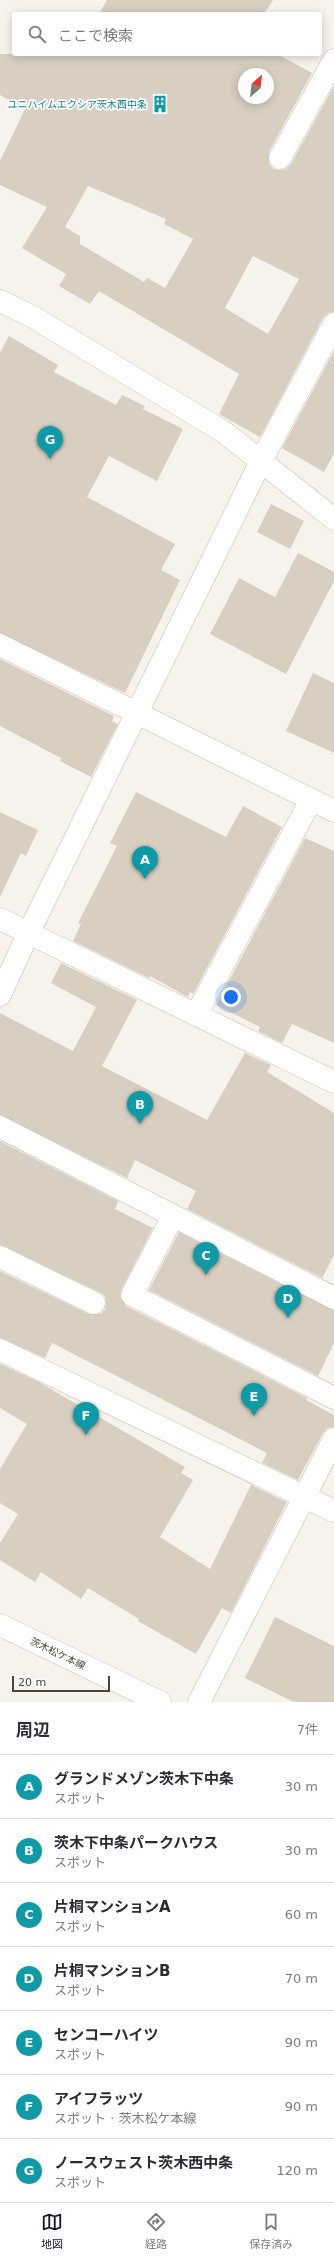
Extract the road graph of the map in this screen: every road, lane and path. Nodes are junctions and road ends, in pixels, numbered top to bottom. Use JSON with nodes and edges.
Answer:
{"nodes":[{"id":1,"x":334,"y":60,"type":"edge"},
{"id":2,"x":280,"y":158,"type":"dead end"},
{"id":3,"x":0,"y":301,"type":"edge"},
{"id":4,"x":334,"y":324,"type":"edge"},
{"id":5,"x":261,"y":461,"type":"junction"},
{"id":6,"x":334,"y":519,"type":"edge"},
{"id":7,"x":0,"y":645,"type":"edge"},
{"id":8,"x":137,"y":713,"type":"junction"},
{"id":9,"x":311,"y":800,"type":"junction"},
{"id":10,"x":334,"y":811,"type":"edge"},
{"id":11,"x":0,"y":919,"type":"edge"},
{"id":12,"x":28,"y":934,"type":"junction"},
{"id":13,"x":0,"y":995,"type":"edge"},
{"id":14,"x":196,"y":1015,"type":"junction"},
{"id":15,"x":334,"y":1082,"type":"edge"},
{"id":16,"x":0,"y":1127,"type":"edge"},
{"id":17,"x":174,"y":1216,"type":"junction"},
{"id":18,"x":0,"y":1257,"type":"edge"},
{"id":19,"x":334,"y":1298,"type":"edge"},
{"id":20,"x":94,"y":1303,"type":"dead end"},
{"id":21,"x":0,"y":1350,"type":"edge"},
{"id":22,"x":334,"y":1398,"type":"edge"},
{"id":23,"x":334,"y":1439,"type":"edge"},
{"id":24,"x":304,"y":1496,"type":"junction"},
{"id":25,"x":334,"y":1511,"type":"edge"},
{"id":26,"x":0,"y":1625,"type":"edge"},
{"id":27,"x":160,"y":1702,"type":"edge"},
{"id":28,"x":199,"y":1702,"type":"edge"}],
"edges":[{"from":1,"to":2,"type":"street"},
{"from":3,"to":5,"type":"street"},
{"from":4,"to":5,"type":"street"},
{"from":5,"to":6,"type":"street"},
{"from":5,"to":8,"type":"street"},
{"from":7,"to":8,"type":"street"},
{"from":8,"to":9,"type":"street"},
{"from":8,"to":12,"type":"street"},
{"from":9,"to":10,"type":"street"},
{"from":9,"to":14,"type":"street"},
{"from":11,"to":12,"type":"street"},
{"from":12,"to":13,"type":"street"},
{"from":12,"to":14,"type":"street"},
{"from":14,"to":15,"type":"street"},
{"from":16,"to":17,"type":"street"},
{"from":17,"to":19,"type":"street"},
{"from":17,"to":22,"type":"street"},
{"from":18,"to":20,"type":"street"},
{"from":21,"to":24,"type":"street"},
{"from":23,"to":24,"type":"street"},
{"from":24,"to":25,"type":"street"},
{"from":24,"to":28,"type":"street"},
{"from":26,"to":27,"type":"street","name":"茨木松ケ本線"}]}
